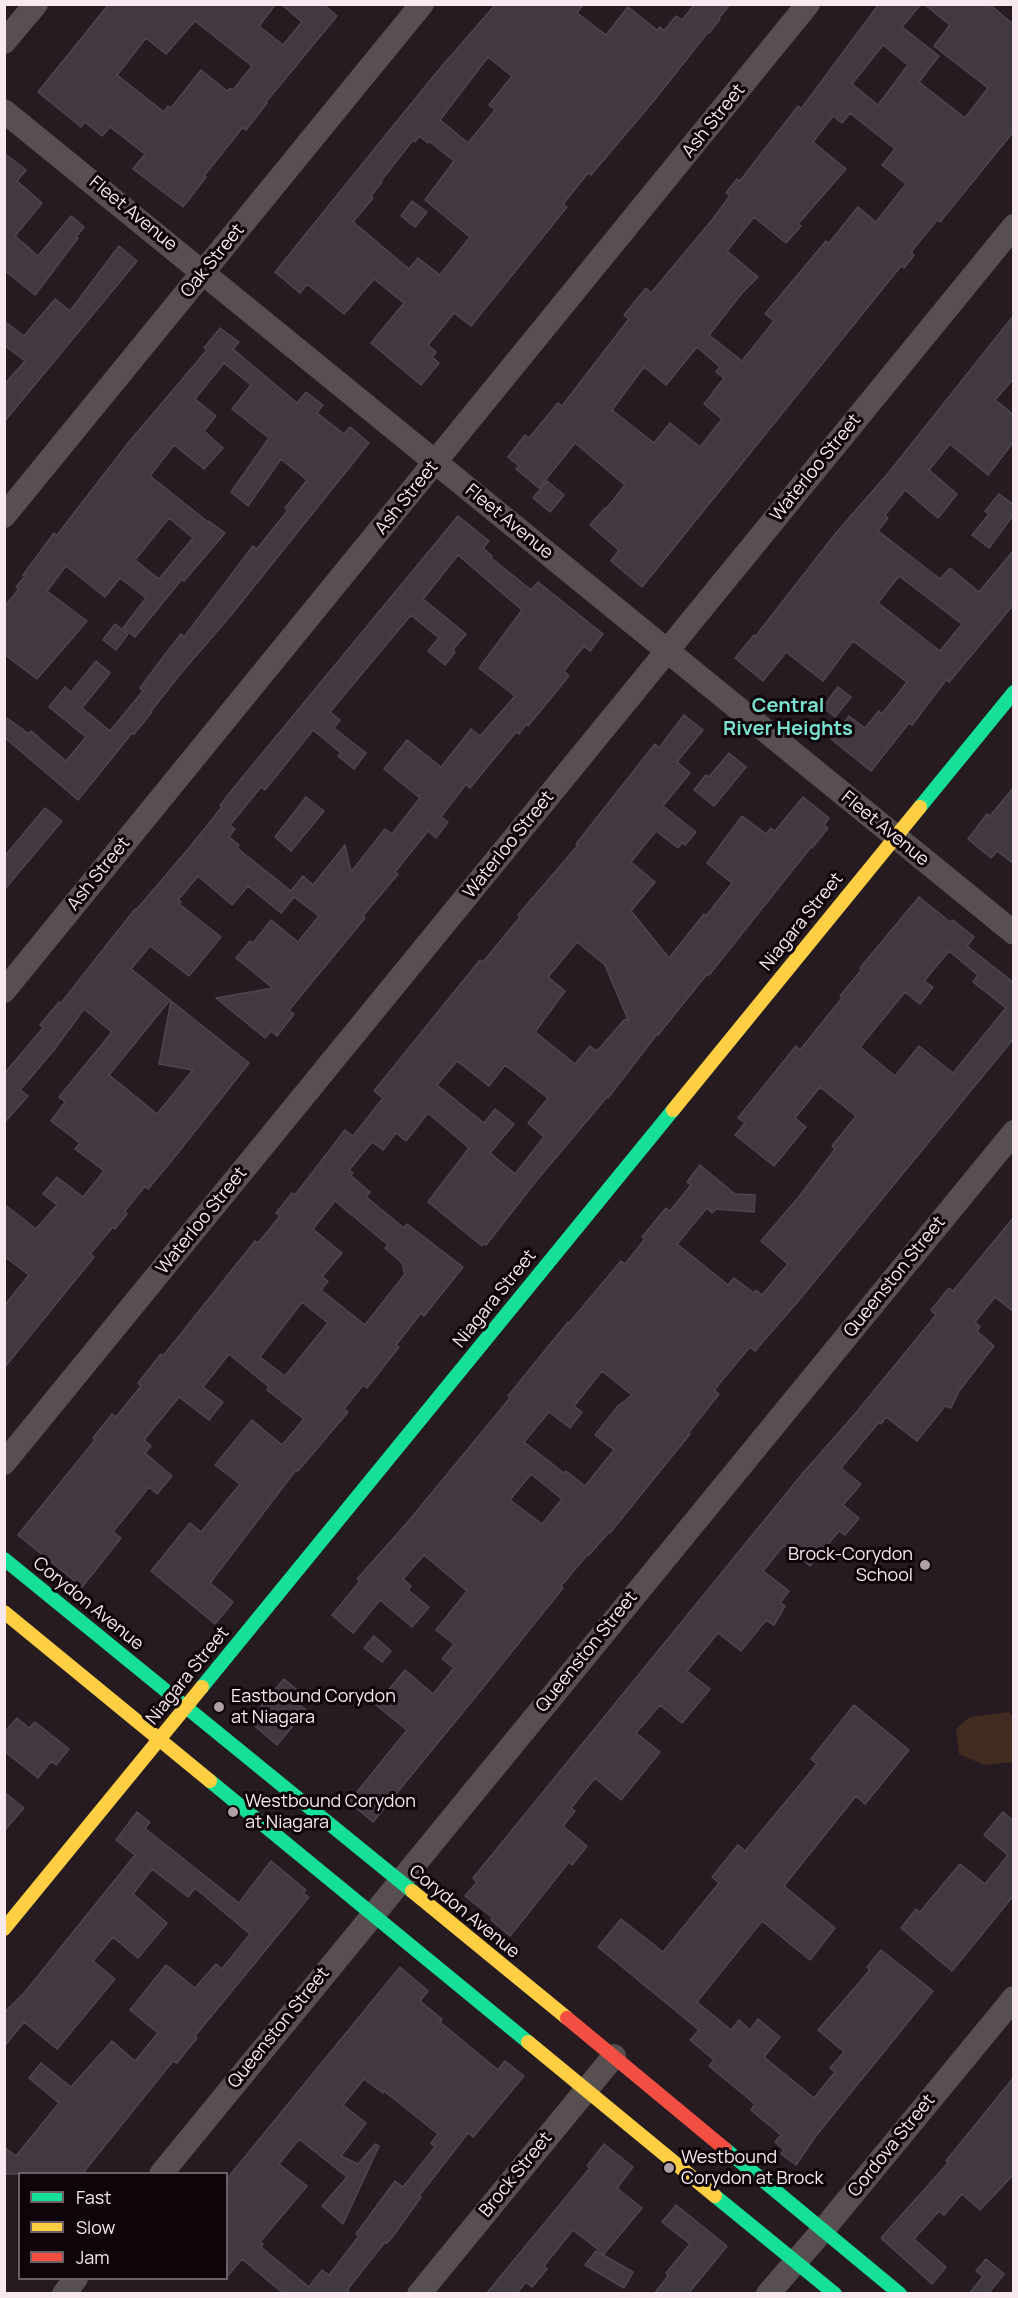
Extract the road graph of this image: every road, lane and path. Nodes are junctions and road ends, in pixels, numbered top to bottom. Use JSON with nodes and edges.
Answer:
{"nodes":[{"id":1,"x":36,"y":4,"type":"edge"},
{"id":2,"x":422,"y":4,"type":"edge"},
{"id":3,"x":808,"y":4,"type":"edge"},
{"id":4,"x":4,"y":42,"type":"edge"},
{"id":5,"x":4,"y":111,"type":"edge"},
{"id":6,"x":1014,"y":226,"type":"edge"},
{"id":7,"x":204,"y":272,"type":"junction"},
{"id":8,"x":436,"y":462,"type":"junction"},
{"id":9,"x":4,"y":516,"type":"edge"},
{"id":10,"x":667,"y":651,"type":"junction"},
{"id":11,"x":1014,"y":692,"type":"edge"},
{"id":12,"x":895,"y":838,"type":"junction"},
{"id":13,"x":1014,"y":933,"type":"edge"},
{"id":14,"x":4,"y":991,"type":"edge"},
{"id":15,"x":1014,"y":1132,"type":"edge"},
{"id":16,"x":4,"y":1463,"type":"edge"},
{"id":17,"x":4,"y":1559,"type":"edge"},
{"id":18,"x":4,"y":1612,"type":"edge"},
{"id":19,"x":185,"y":1708,"type":"junction"},
{"id":20,"x":159,"y":1740,"type":"junction"},
{"id":21,"x":399,"y":1881,"type":"junction"},
{"id":22,"x":372,"y":1913,"type":"junction"},
{"id":23,"x":4,"y":1929,"type":"edge"},
{"id":24,"x":1014,"y":1998,"type":"edge"},
{"id":25,"x":614,"y":2056,"type":"junction"},
{"id":26,"x":587,"y":2089,"type":"junction"},
{"id":27,"x":163,"y":2172,"type":"edge"},
{"id":28,"x":823,"y":2230,"type":"junction"},
{"id":29,"x":795,"y":2260,"type":"junction"},
{"id":30,"x":74,"y":2280,"type":"edge"},
{"id":31,"x":64,"y":2294,"type":"edge"},
{"id":32,"x":419,"y":2294,"type":"edge"},
{"id":33,"x":768,"y":2294,"type":"edge"},
{"id":34,"x":835,"y":2294,"type":"edge"},
{"id":35,"x":900,"y":2294,"type":"edge"}],
"edges":[{"from":1,"to":4,"type":"street"},
{"from":2,"to":7,"type":"street","name":"Oak Street"},
{"from":3,"to":8,"type":"street","name":"Ash Street"},
{"from":5,"to":7,"type":"street","name":"Fleet Avenue"},
{"from":6,"to":10,"type":"street","name":"Waterloo Street"},
{"from":7,"to":8,"type":"street","name":"Fleet Avenue"},
{"from":7,"to":9,"type":"street","name":"Oak Street"},
{"from":8,"to":10,"type":"street","name":"Fleet Avenue"},
{"from":8,"to":14,"type":"street","name":"Ash Street"},
{"from":10,"to":12,"type":"street","name":"Fleet Avenue"},
{"from":10,"to":16,"type":"street","name":"Waterloo Street"},
{"from":11,"to":12,"type":"main road","name":"Niagara Street"},
{"from":12,"to":13,"type":"street","name":"Fleet Avenue"},
{"from":12,"to":19,"type":"main road","name":"Niagara Street"},
{"from":15,"to":21,"type":"street","name":"Queenston Street"},
{"from":17,"to":19,"type":"main road","name":"Corydon Avenue"},
{"from":18,"to":20,"type":"main road"},
{"from":19,"to":20,"type":"main road","name":"Niagara Street"},
{"from":19,"to":21,"type":"main road","name":"Corydon Avenue"},
{"from":20,"to":22,"type":"main road"},
{"from":20,"to":23,"type":"main road","name":"Niagara Street"},
{"from":21,"to":22,"type":"street","name":"Queenston Street"},
{"from":21,"to":25,"type":"main road","name":"Corydon Avenue"},
{"from":22,"to":26,"type":"main road"},
{"from":22,"to":27,"type":"street","name":"Queenston Street"},
{"from":24,"to":28,"type":"street","name":"Cordova Street"},
{"from":25,"to":26,"type":"street","name":"Brock Street"},
{"from":25,"to":28,"type":"main road","name":"Corydon Avenue"},
{"from":26,"to":29,"type":"main road"},
{"from":26,"to":32,"type":"street","name":"Brock Street"},
{"from":28,"to":29,"type":"street","name":"Cordova Street"},
{"from":28,"to":35,"type":"main road","name":"Corydon Avenue"},
{"from":29,"to":33,"type":"street","name":"Cordova Street"},
{"from":29,"to":34,"type":"main road"},
{"from":30,"to":31,"type":"street"}]}
